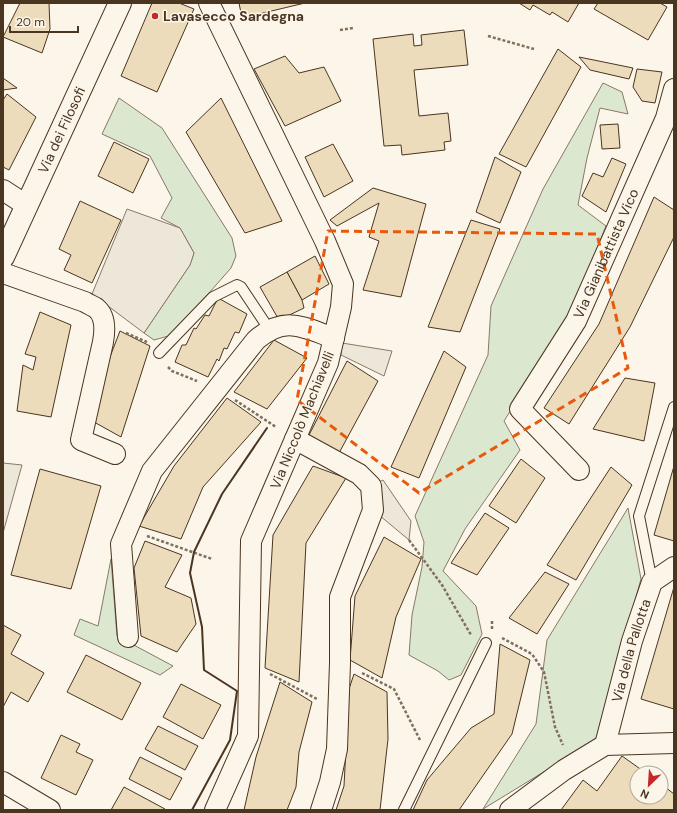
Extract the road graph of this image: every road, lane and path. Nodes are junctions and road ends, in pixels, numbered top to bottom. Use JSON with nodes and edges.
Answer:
{"nodes":[{"id":1,"x":120,"y":3,"type":"edge"},
{"id":2,"x":209,"y":3,"type":"edge"},
{"id":3,"x":353,"y":28,"type":"dead end"},
{"id":4,"x":340,"y":30,"type":"dead end"},
{"id":5,"x":488,"y":36,"type":"dead end"},
{"id":6,"x":534,"y":50,"type":"dead end"},
{"id":7,"x":674,"y":89,"type":"edge"},
{"id":8,"x":3,"y":190,"type":"edge"},
{"id":9,"x":26,"y":205,"type":"junction"},
{"id":10,"x":3,"y":257,"type":"edge"},
{"id":11,"x":3,"y":273,"type":"edge"},
{"id":12,"x":104,"y":323,"type":"junction"},
{"id":13,"x":269,"y":330,"type":"junction"},
{"id":14,"x":334,"y":338,"type":"junction"},
{"id":15,"x":159,"y":353,"type":"junction"},
{"id":16,"x":217,"y":388,"type":"junction"},
{"id":17,"x":674,"y":407,"type":"edge"},
{"id":18,"x":295,"y":439,"type":"junction"},
{"id":19,"x":115,"y":454,"type":"dead end"},
{"id":20,"x":579,"y":470,"type":"dead end"},
{"id":21,"x":128,"y":529,"type":"junction"},
{"id":22,"x":409,"y":540,"type":"dead end"},
{"id":23,"x":212,"y":559,"type":"dead end"},
{"id":24,"x":674,"y":567,"type":"edge"},
{"id":25,"x":652,"y":582,"type":"junction"},
{"id":26,"x":128,"y":637,"type":"dead end"},
{"id":27,"x":484,"y":648,"type":"junction"},
{"id":28,"x":340,"y":662,"type":"junction"},
{"id":29,"x":250,"y":663,"type":"junction"},
{"id":30,"x":338,"y":710,"type":"junction"},
{"id":31,"x":670,"y":744,"type":"edge"},
{"id":32,"x":605,"y":745,"type":"junction"},
{"id":33,"x":566,"y":752,"type":"dead end"},
{"id":34,"x":429,"y":758,"type":"junction"},
{"id":35,"x":3,"y":782,"type":"edge"},
{"id":36,"x":50,"y":810,"type":"edge"},
{"id":37,"x":215,"y":810,"type":"edge"},
{"id":38,"x":322,"y":810,"type":"edge"},
{"id":39,"x":404,"y":810,"type":"edge"},
{"id":40,"x":510,"y":810,"type":"edge"}],
"edges":[{"from":1,"to":9,"type":"street","name":"Via dei Filosofi"},
{"from":2,"to":14,"type":"street","name":"Via Niccolò Machiavelli"},
{"from":3,"to":4,"type":"path"},
{"from":5,"to":6,"type":"path"},
{"from":7,"to":20,"type":"street","name":"Via Gianibattista Vico"},
{"from":8,"to":9,"type":"street"},
{"from":9,"to":10,"type":"street","name":"Via dei Filosofi"},
{"from":11,"to":12,"type":"street"},
{"from":12,"to":15,"type":"path"},
{"from":12,"to":19,"type":"street"},
{"from":13,"to":14,"type":"street"},
{"from":13,"to":15,"type":"lane"},
{"from":13,"to":16,"type":"street"},
{"from":14,"to":18,"type":"street","name":"Via Niccolò Machiavelli"},
{"from":15,"to":16,"type":"path"},
{"from":16,"to":18,"type":"path"},
{"from":16,"to":21,"type":"street"},
{"from":17,"to":25,"type":"lane"},
{"from":18,"to":28,"type":"street"},
{"from":18,"to":29,"type":"street","name":"Via Niccolò Machiavelli"},
{"from":21,"to":23,"type":"path"},
{"from":21,"to":26,"type":"street"},
{"from":22,"to":27,"type":"path"},
{"from":24,"to":25,"type":"street","name":"Via della Pallotta"},
{"from":25,"to":32,"type":"street","name":"Via della Pallotta"},
{"from":27,"to":33,"type":"path"},
{"from":27,"to":34,"type":"lane"},
{"from":28,"to":30,"type":"street"},
{"from":28,"to":34,"type":"path"},
{"from":29,"to":30,"type":"path"},
{"from":29,"to":37,"type":"street","name":"Via Niccolò Machiavelli"},
{"from":30,"to":38,"type":"street"},
{"from":31,"to":32,"type":"street"},
{"from":32,"to":40,"type":"street"},
{"from":34,"to":39,"type":"lane"},
{"from":35,"to":36,"type":"street"}]}
